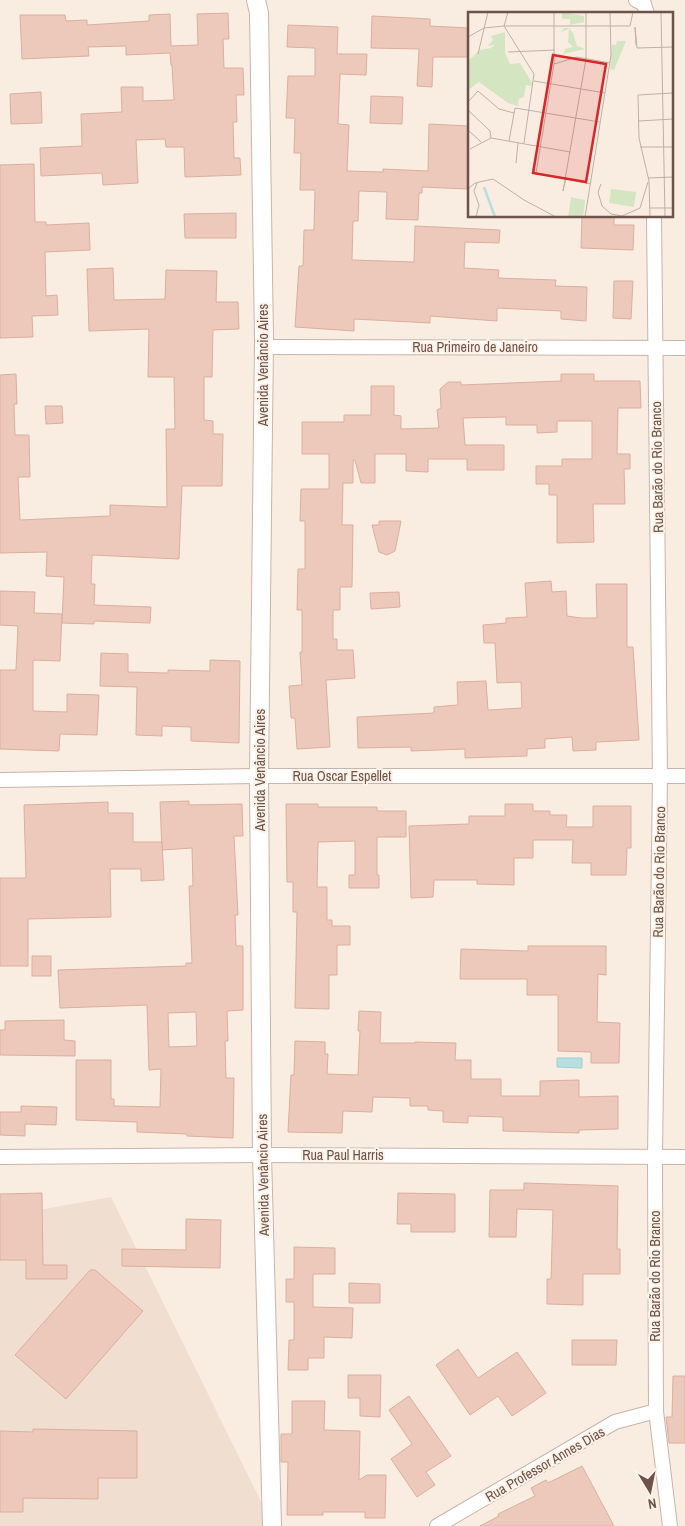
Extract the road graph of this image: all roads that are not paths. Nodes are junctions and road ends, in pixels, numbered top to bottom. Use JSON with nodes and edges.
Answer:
{"nodes":[{"id":1,"x":259,"y":4,"type":"edge"},
{"id":2,"x":654,"y":218,"type":"edge"},
{"id":3,"x":264,"y":347,"type":"junction"},
{"id":4,"x":656,"y":347,"type":"junction"},
{"id":5,"x":685,"y":348,"type":"edge"},
{"id":6,"x":259,"y":776,"type":"junction"},
{"id":7,"x":660,"y":776,"type":"junction"},
{"id":8,"x":685,"y":776,"type":"edge"},
{"id":9,"x":0,"y":780,"type":"edge"},
{"id":10,"x":262,"y":1155,"type":"junction"},
{"id":11,"x":0,"y":1156,"type":"edge"},
{"id":12,"x":654,"y":1157,"type":"junction"},
{"id":13,"x":685,"y":1157,"type":"edge"},
{"id":14,"x":656,"y":1411,"type":"junction"},
{"id":15,"x":272,"y":1526,"type":"edge"},
{"id":16,"x":437,"y":1526,"type":"edge"},
{"id":17,"x":670,"y":1526,"type":"edge"}],
"edges":[{"from":1,"to":3,"type":"street","name":"Avenida Venâncio Aires"},
{"from":2,"to":4,"type":"street","name":"Rua Barão do Rio Branco"},
{"from":3,"to":4,"type":"street","name":"Rua Primeiro de Janeiro"},
{"from":3,"to":6,"type":"street","name":"Avenida Venâncio Aires"},
{"from":4,"to":5,"type":"street","name":"Rua Primeiro de Janeiro"},
{"from":4,"to":7,"type":"street","name":"Rua Barão do Rio Branco"},
{"from":6,"to":7,"type":"street","name":"Rua Oscar Espellet"},
{"from":6,"to":9,"type":"street","name":"Rua Oscar Espellet"},
{"from":6,"to":10,"type":"street","name":"Avenida Venâncio Aires"},
{"from":7,"to":8,"type":"street","name":"Rua Oscar Espellet"},
{"from":7,"to":12,"type":"street","name":"Rua Barão do Rio Branco"},
{"from":10,"to":11,"type":"street","name":"Rua Paul Harris"},
{"from":10,"to":12,"type":"street","name":"Rua Paul Harris"},
{"from":10,"to":15,"type":"street","name":"Avenida Venâncio Aires"},
{"from":12,"to":13,"type":"street","name":"Rua Paul Harris"},
{"from":12,"to":14,"type":"street","name":"Rua Barão do Rio Branco"},
{"from":14,"to":16,"type":"street","name":"Rua Professor Annes Dias"},
{"from":14,"to":17,"type":"street","name":"Rua Barão do Rio Branco"}]}
